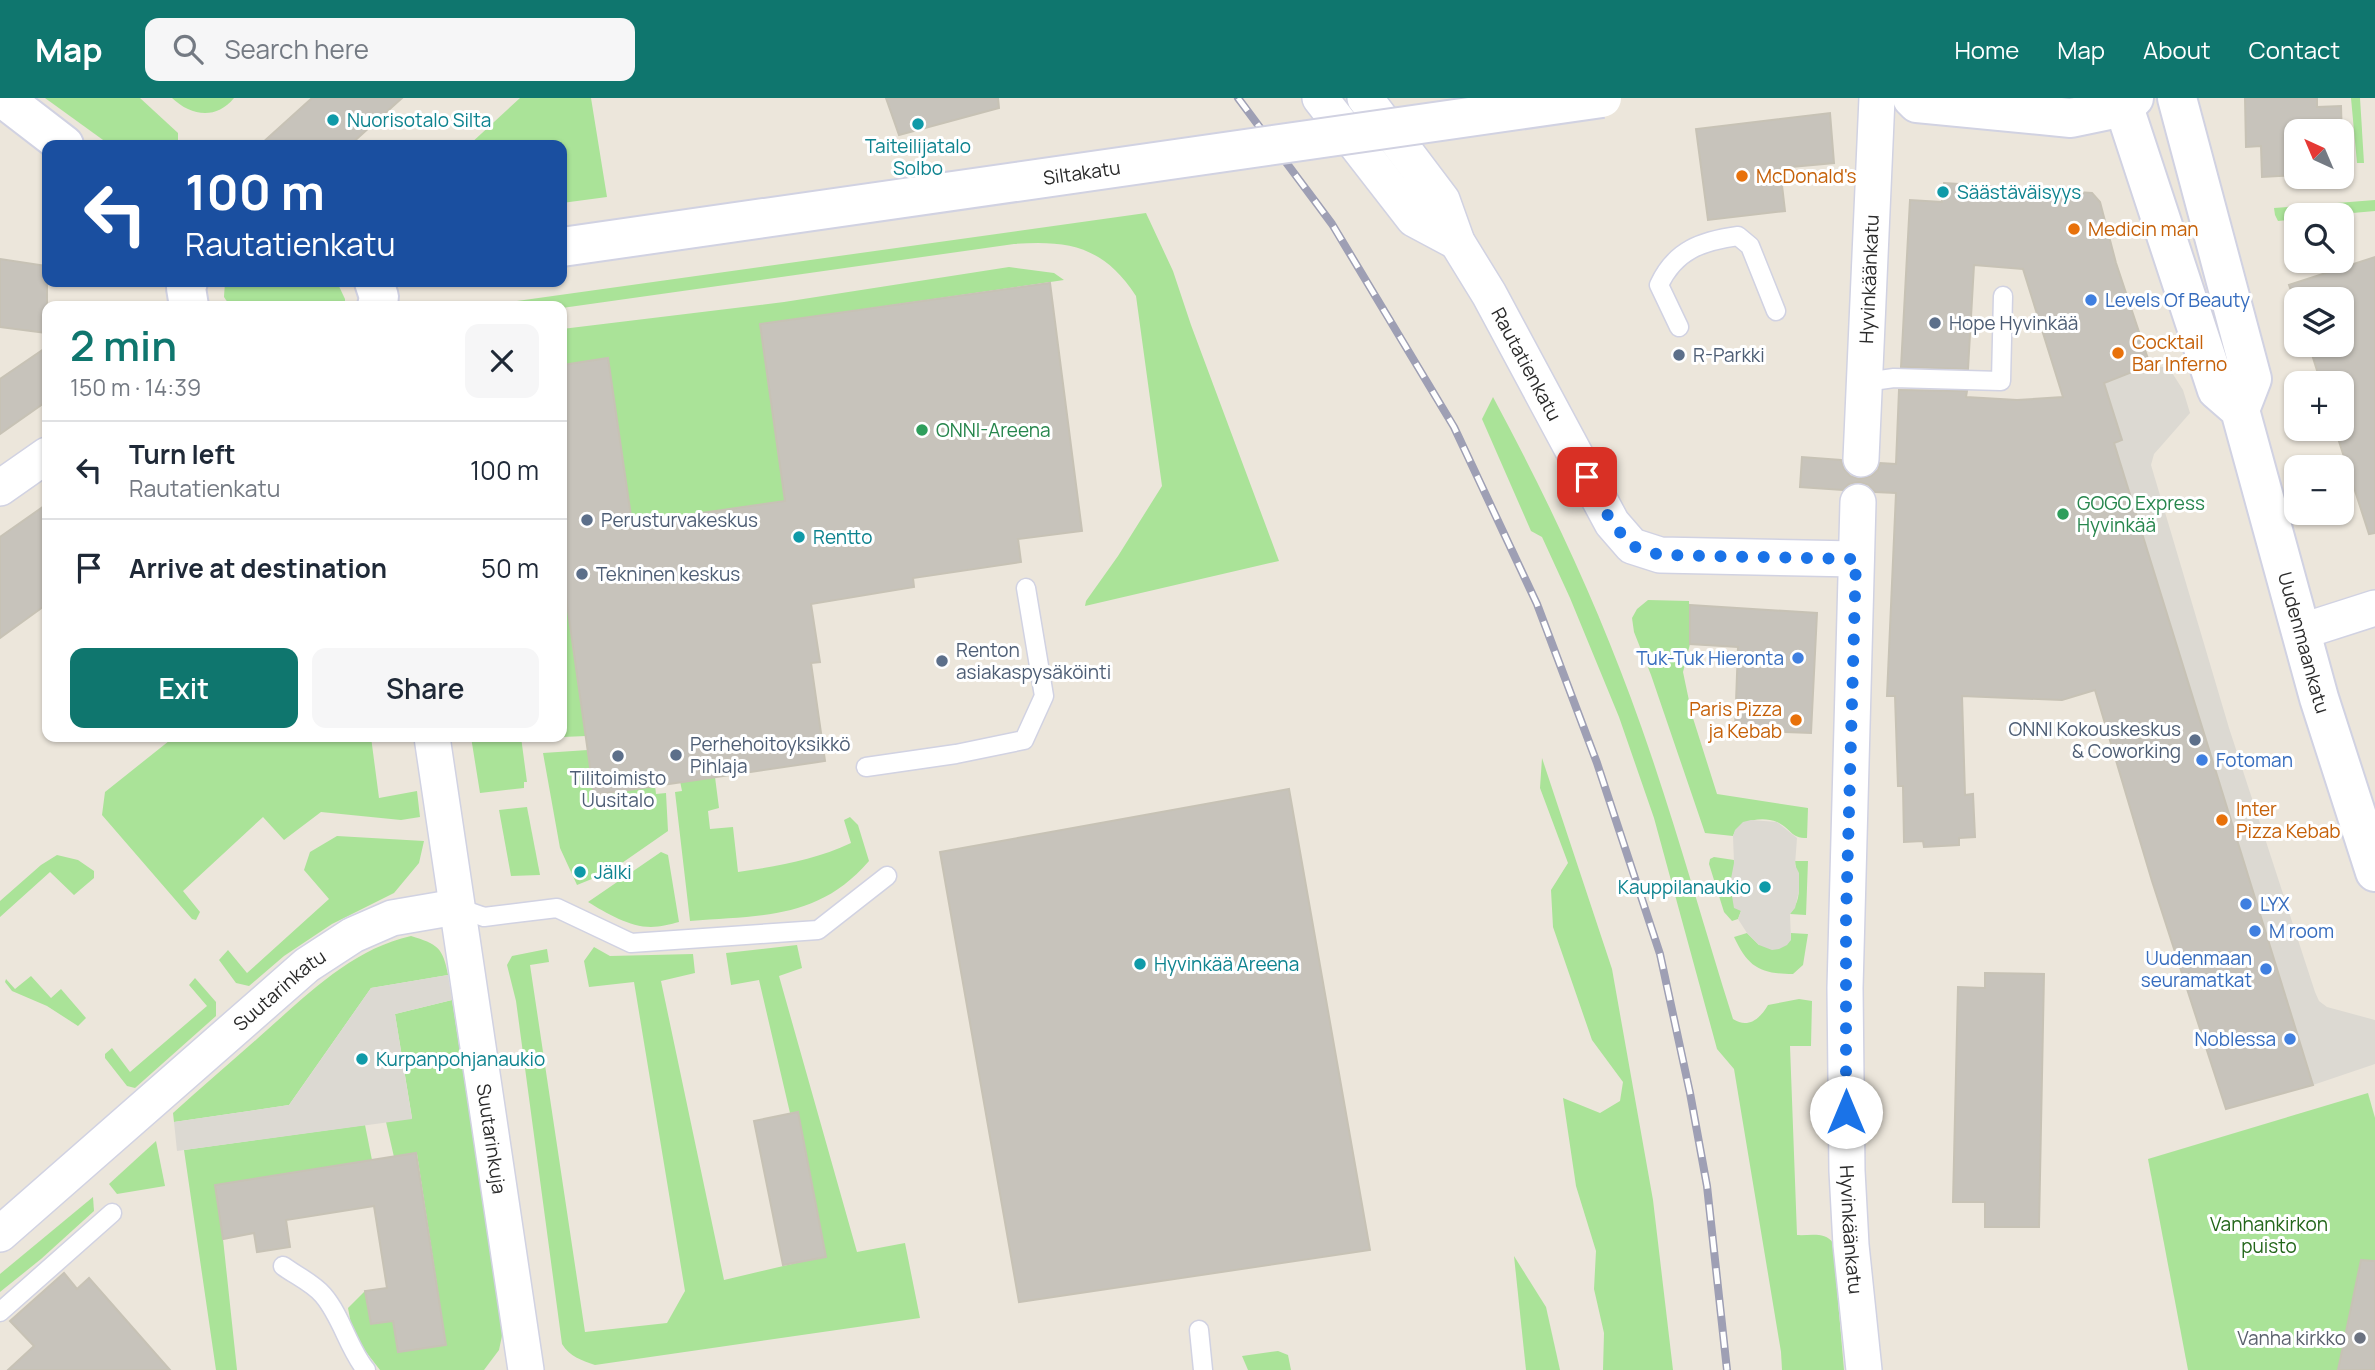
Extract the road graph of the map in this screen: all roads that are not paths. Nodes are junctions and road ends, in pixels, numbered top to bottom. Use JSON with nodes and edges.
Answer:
{"nodes":[{"id":1,"x":3,"y":98,"type":"edge"},
{"id":2,"x":1320,"y":98,"type":"edge"},
{"id":3,"x":1366,"y":98,"type":"edge"},
{"id":4,"x":1602,"y":98,"type":"edge"},
{"id":5,"x":1877,"y":98,"type":"edge"},
{"id":6,"x":1912,"y":98,"type":"edge"},
{"id":7,"x":2177,"y":98,"type":"edge"},
{"id":8,"x":2126,"y":101,"type":"edge"},
{"id":9,"x":58,"y":140,"type":"edge"},
{"id":10,"x":1457,"y":242,"type":"junction"},
{"id":11,"x":567,"y":246,"type":"edge"},
{"id":12,"x":2003,"y":296,"type":"dead end"},
{"id":13,"x":1776,"y":311,"type":"dead end"},
{"id":14,"x":1679,"y":327,"type":"dead end"},
{"id":15,"x":1865,"y":382,"type":"junction"},
{"id":16,"x":2239,"y":410,"type":"junction"},
{"id":17,"x":42,"y":459,"type":"edge"},
{"id":18,"x":1861,"y":459,"type":"dead end"},
{"id":19,"x":0,"y":488,"type":"edge"},
{"id":20,"x":1858,"y":502,"type":"dead end"},
{"id":21,"x":1856,"y":559,"type":"junction"},
{"id":22,"x":1026,"y":588,"type":"dead end"},
{"id":23,"x":2375,"y":608,"type":"edge"},
{"id":24,"x":2300,"y":632,"type":"junction"},
{"id":25,"x":433,"y":742,"type":"edge"},
{"id":26,"x":866,"y":767,"type":"dead end"},
{"id":27,"x":2375,"y":872,"type":"edge"},
{"id":28,"x":887,"y":876,"type":"dead end"},
{"id":29,"x":456,"y":907,"type":"junction"},
{"id":30,"x":112,"y":1213,"type":"dead end"},
{"id":31,"x":0,"y":1234,"type":"edge"},
{"id":32,"x":283,"y":1266,"type":"dead end"},
{"id":33,"x":0,"y":1312,"type":"edge"},
{"id":34,"x":1199,"y":1330,"type":"dead end"},
{"id":35,"x":366,"y":1370,"type":"edge"},
{"id":36,"x":526,"y":1370,"type":"edge"},
{"id":37,"x":1203,"y":1370,"type":"edge"},
{"id":38,"x":1864,"y":1370,"type":"edge"}],
"edges":[{"from":1,"to":9,"type":"street"},
{"from":2,"to":10,"type":"street"},
{"from":3,"to":10,"type":"street","name":"Rautatienkatu"},
{"from":4,"to":11,"type":"street","name":"Siltakatu","bridge":true},
{"from":5,"to":15,"type":"street","name":"Hyvinkäänkatu"},
{"from":6,"to":8,"type":"street"},
{"from":7,"to":16,"type":"street"},
{"from":8,"to":16,"type":"street","name":"Uudenmaankatu"},
{"from":10,"to":21,"type":"street","name":"Rautatienkatu"},
{"from":12,"to":15,"type":"lane"},
{"from":13,"to":14,"type":"lane"},
{"from":15,"to":18,"type":"street","name":"Hyvinkäänkatu"},
{"from":16,"to":24,"type":"street","name":"Uudenmaankatu"},
{"from":17,"to":19,"type":"street"},
{"from":20,"to":21,"type":"street","name":"Hyvinkäänkatu"},
{"from":21,"to":38,"type":"street","name":"Hyvinkäänkatu"},
{"from":22,"to":26,"type":"lane"},
{"from":23,"to":24,"type":"street"},
{"from":24,"to":27,"type":"street","name":"Uudenmaankatu"},
{"from":25,"to":29,"type":"street"},
{"from":28,"to":29,"type":"lane"},
{"from":29,"to":31,"type":"street","name":"Suutarinkatu"},
{"from":29,"to":36,"type":"street","name":"Suutarinkuja"},
{"from":30,"to":33,"type":"lane"},
{"from":32,"to":35,"type":"lane"},
{"from":34,"to":37,"type":"lane"}]}
